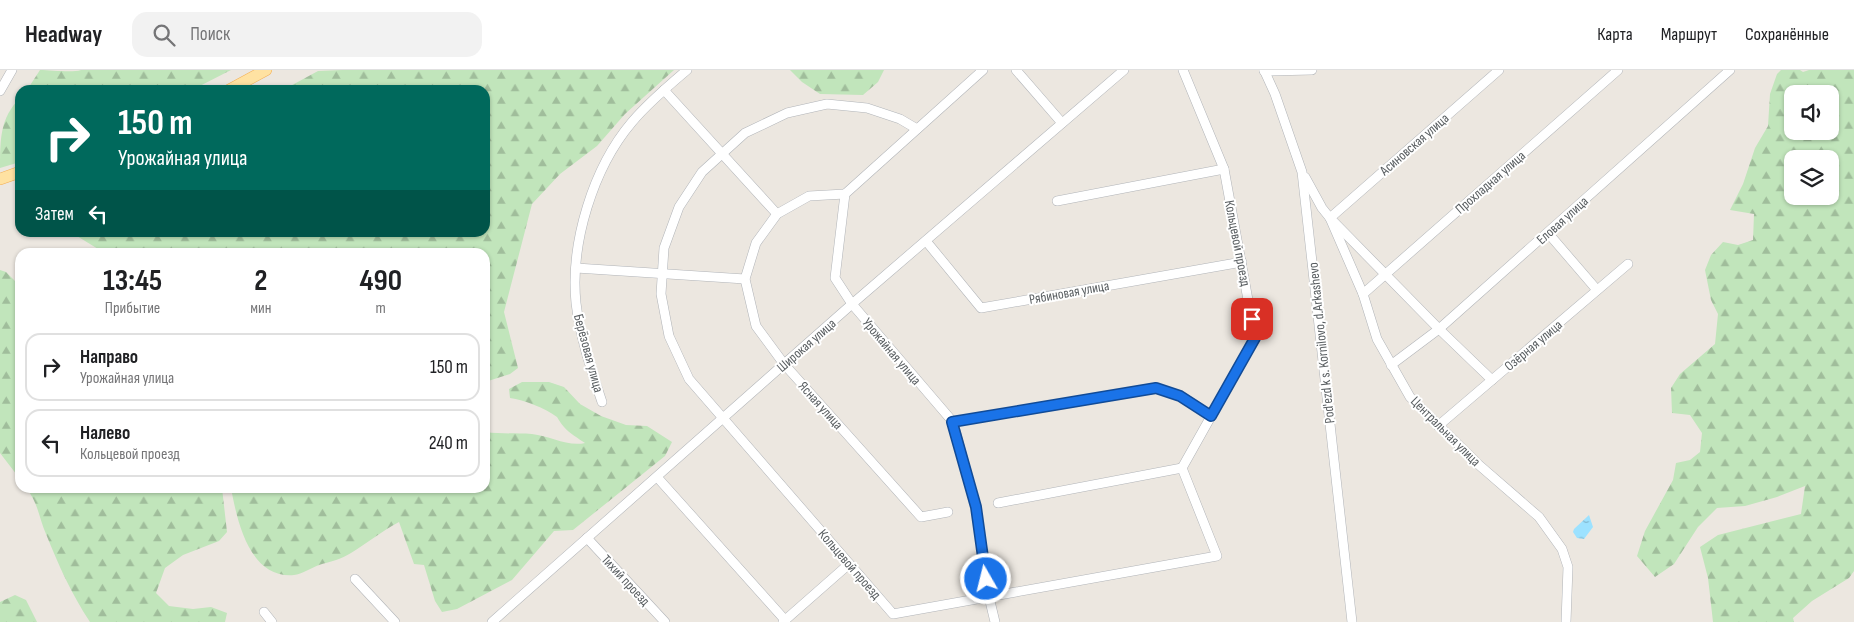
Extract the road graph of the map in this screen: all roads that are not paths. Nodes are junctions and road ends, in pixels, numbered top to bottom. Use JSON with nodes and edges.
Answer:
{"nodes":[{"id":1,"x":12,"y":70,"type":"edge"},
{"id":2,"x":266,"y":70,"type":"edge"},
{"id":3,"x":687,"y":70,"type":"edge"},
{"id":4,"x":982,"y":70,"type":"edge"},
{"id":5,"x":1016,"y":70,"type":"edge"},
{"id":6,"x":1124,"y":70,"type":"edge"},
{"id":7,"x":1183,"y":70,"type":"edge"},
{"id":8,"x":1264,"y":70,"type":"edge"},
{"id":9,"x":1312,"y":70,"type":"edge"},
{"id":10,"x":1500,"y":70,"type":"edge"},
{"id":11,"x":1618,"y":70,"type":"edge"},
{"id":12,"x":1730,"y":70,"type":"edge"},
{"id":13,"x":238,"y":85,"type":"edge"},
{"id":14,"x":664,"y":90,"type":"junction"},
{"id":15,"x":0,"y":91,"type":"edge"},
{"id":16,"x":1062,"y":123,"type":"junction"},
{"id":17,"x":918,"y":129,"type":"junction"},
{"id":18,"x":722,"y":154,"type":"junction"},
{"id":19,"x":1224,"y":169,"type":"junction"},
{"id":20,"x":1302,"y":172,"type":"junction"},
{"id":21,"x":15,"y":174,"type":"edge"},
{"id":22,"x":0,"y":179,"type":"edge"},
{"id":23,"x":845,"y":194,"type":"junction"},
{"id":24,"x":1057,"y":201,"type":"dead end"},
{"id":25,"x":777,"y":214,"type":"junction"},
{"id":26,"x":1330,"y":218,"type":"junction"},
{"id":27,"x":1548,"y":233,"type":"junction"},
{"id":28,"x":926,"y":241,"type":"junction"},
{"id":29,"x":1242,"y":262,"type":"junction"},
{"id":30,"x":1628,"y":264,"type":"dead end"},
{"id":31,"x":576,"y":268,"type":"junction"},
{"id":32,"x":662,"y":273,"type":"junction"},
{"id":33,"x":1386,"y":274,"type":"junction"},
{"id":34,"x":745,"y":279,"type":"junction"},
{"id":35,"x":1598,"y":290,"type":"junction"},
{"id":36,"x":1363,"y":294,"type":"junction"},
{"id":37,"x":852,"y":304,"type":"junction"},
{"id":38,"x":1439,"y":329,"type":"junction"},
{"id":39,"x":784,"y":364,"type":"junction"},
{"id":40,"x":1391,"y":365,"type":"junction"},
{"id":41,"x":1492,"y":380,"type":"junction"},
{"id":42,"x":602,"y":402,"type":"dead end"},
{"id":43,"x":1211,"y":416,"type":"junction"},
{"id":44,"x":722,"y":419,"type":"junction"},
{"id":45,"x":952,"y":422,"type":"junction"},
{"id":46,"x":1438,"y":426,"type":"junction"},
{"id":47,"x":1182,"y":468,"type":"junction"},
{"id":48,"x":656,"y":477,"type":"junction"},
{"id":49,"x":998,"y":503,"type":"dead end"},
{"id":50,"x":948,"y":512,"type":"dead end"},
{"id":51,"x":587,"y":538,"type":"junction"},
{"id":52,"x":850,"y":564,"type":"junction"},
{"id":53,"x":355,"y":578,"type":"dead end"},
{"id":54,"x":989,"y":597,"type":"junction"},
{"id":55,"x":264,"y":612,"type":"dead end"},
{"id":56,"x":784,"y":621,"type":"edge"},
{"id":57,"x":272,"y":622,"type":"edge"},
{"id":58,"x":395,"y":622,"type":"edge"},
{"id":59,"x":492,"y":622,"type":"edge"},
{"id":60,"x":665,"y":622,"type":"edge"},
{"id":61,"x":994,"y":622,"type":"edge"},
{"id":62,"x":1352,"y":622,"type":"edge"},
{"id":63,"x":1566,"y":622,"type":"edge"}],
"edges":[{"from":1,"to":15,"type":"street"},
{"from":2,"to":13,"type":"main road"},
{"from":3,"to":14,"type":"street","name":"Берёзовая улица"},
{"from":4,"to":17,"type":"street"},
{"from":5,"to":16,"type":"street"},
{"from":6,"to":16,"type":"street","name":"Широкая улица"},
{"from":7,"to":19,"type":"street","name":"Кольцевой проезд"},
{"from":8,"to":9,"type":"street"},
{"from":8,"to":20,"type":"street","name":"Pod'ezd k s. Kornilovo, d.Arkashevo"},
{"from":10,"to":26,"type":"street","name":"Асиновская улица"},
{"from":11,"to":33,"type":"street","name":"Прохладная улица"},
{"from":12,"to":27,"type":"street","name":"Еловая улица"},
{"from":14,"to":18,"type":"street"},
{"from":14,"to":31,"type":"street","name":"Берёзовая улица"},
{"from":16,"to":28,"type":"street","name":"Широкая улица"},
{"from":17,"to":18,"type":"street","name":"Кольцевой проезд"},
{"from":17,"to":23,"type":"street"},
{"from":18,"to":25,"type":"street"},
{"from":18,"to":32,"type":"street","name":"Кольцевой проезд"},
{"from":19,"to":24,"type":"street"},
{"from":19,"to":29,"type":"street","name":"Кольцевой проезд"},
{"from":20,"to":26,"type":"street","name":"Центральная улица"},
{"from":20,"to":62,"type":"street","name":"Pod'ezd k s. Kornilovo, d.Arkashevo"},
{"from":21,"to":22,"type":"main road"},
{"from":23,"to":25,"type":"street","name":"Ясная улица"},
{"from":23,"to":37,"type":"street","name":"Урожайная улица"},
{"from":25,"to":34,"type":"street","name":"Ясная улица"},
{"from":26,"to":33,"type":"street"},
{"from":26,"to":36,"type":"street","name":"Центральная улица"},
{"from":27,"to":35,"type":"street"},
{"from":27,"to":38,"type":"street","name":"Еловая улица"},
{"from":28,"to":29,"type":"street","name":"Рябиновая улица"},
{"from":28,"to":37,"type":"street","name":"Широкая улица"},
{"from":29,"to":43,"type":"street","name":"Кольцевой проезд"},
{"from":30,"to":35,"type":"street","name":"Озёрная улица"},
{"from":31,"to":32,"type":"street"},
{"from":31,"to":42,"type":"street","name":"Берёзовая улица"},
{"from":32,"to":34,"type":"street"},
{"from":32,"to":44,"type":"street","name":"Кольцевой проезд"},
{"from":33,"to":36,"type":"street","name":"Прохладная улица"},
{"from":33,"to":38,"type":"street"},
{"from":34,"to":39,"type":"street","name":"Ясная улица"},
{"from":35,"to":41,"type":"street","name":"Озёрная улица"},
{"from":36,"to":40,"type":"street","name":"Центральная улица"},
{"from":37,"to":39,"type":"street","name":"Широкая улица"},
{"from":37,"to":45,"type":"street","name":"Урожайная улица"},
{"from":38,"to":40,"type":"street","name":"Еловая улица"},
{"from":38,"to":41,"type":"street"},
{"from":39,"to":44,"type":"street","name":"Широкая улица"},
{"from":39,"to":50,"type":"street","name":"Ясная улица"},
{"from":40,"to":46,"type":"street","name":"Центральная улица"},
{"from":41,"to":46,"type":"street","name":"Озёрная улица"},
{"from":43,"to":45,"type":"street"},
{"from":43,"to":47,"type":"street","name":"Кольцевой проезд"},
{"from":44,"to":48,"type":"street","name":"Широкая улица"},
{"from":44,"to":52,"type":"street","name":"Кольцевой проезд"},
{"from":45,"to":54,"type":"street"},
{"from":46,"to":63,"type":"street","name":"Центральная улица"},
{"from":47,"to":49,"type":"street"},
{"from":47,"to":54,"type":"street","name":"Кольцевой проезд"},
{"from":48,"to":51,"type":"street","name":"Широкая улица"},
{"from":48,"to":56,"type":"street"},
{"from":51,"to":59,"type":"street","name":"Широкая улица"},
{"from":51,"to":60,"type":"street","name":"Тихий проезд"},
{"from":52,"to":54,"type":"street","name":"Кольцевой проезд"},
{"from":52,"to":56,"type":"street"},
{"from":53,"to":58,"type":"street"},
{"from":54,"to":61,"type":"street"},
{"from":55,"to":57,"type":"street"}]}
